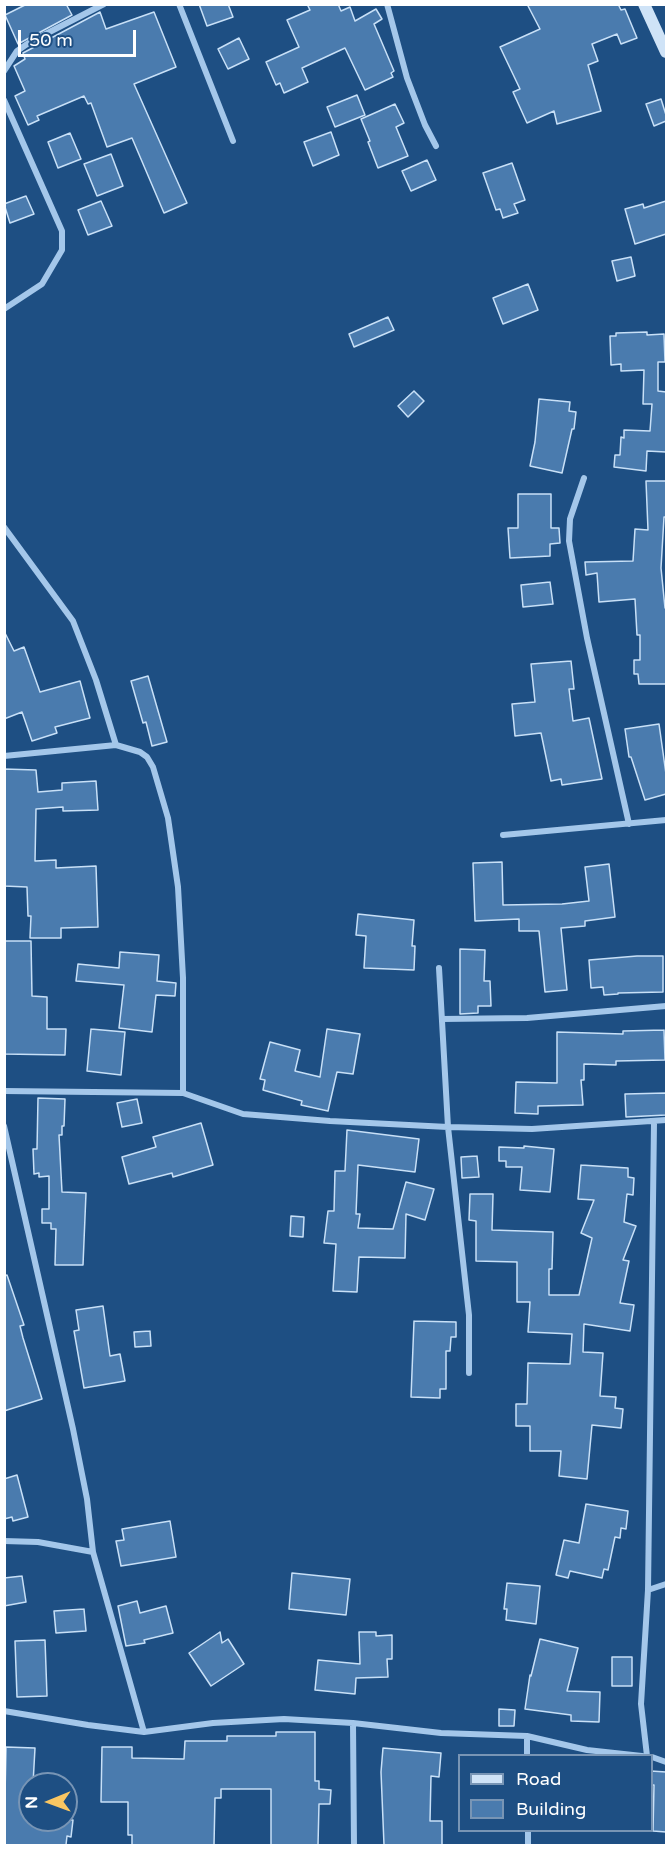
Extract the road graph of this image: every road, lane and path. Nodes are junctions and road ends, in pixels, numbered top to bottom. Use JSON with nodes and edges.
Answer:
{"nodes":[{"id":1,"x":104,"y":4,"type":"edge"},
{"id":2,"x":179,"y":4,"type":"edge"},
{"id":3,"x":387,"y":4,"type":"edge"},
{"id":4,"x":645,"y":5,"type":"edge"},
{"id":5,"x":666,"y":52,"type":"edge"},
{"id":6,"x":4,"y":71,"type":"edge"},
{"id":7,"x":4,"y":100,"type":"edge"},
{"id":8,"x":233,"y":141,"type":"dead end"},
{"id":9,"x":436,"y":146,"type":"dead end"},
{"id":10,"x":4,"y":309,"type":"edge"},
{"id":11,"x":584,"y":478,"type":"dead end"},
{"id":12,"x":4,"y":526,"type":"edge"},
{"id":13,"x":116,"y":745,"type":"junction"},
{"id":14,"x":4,"y":756,"type":"edge"},
{"id":15,"x":666,"y":820,"type":"edge"},
{"id":16,"x":629,"y":824,"type":"junction"},
{"id":17,"x":503,"y":835,"type":"dead end"},
{"id":18,"x":439,"y":968,"type":"dead end"},
{"id":19,"x":666,"y":1006,"type":"edge"},
{"id":20,"x":442,"y":1019,"type":"junction"},
{"id":21,"x":4,"y":1092,"type":"edge"},
{"id":22,"x":183,"y":1093,"type":"junction"},
{"id":23,"x":666,"y":1120,"type":"edge"},
{"id":24,"x":654,"y":1123,"type":"junction"},
{"id":25,"x":4,"y":1126,"type":"edge"},
{"id":26,"x":448,"y":1127,"type":"junction"},
{"id":27,"x":469,"y":1373,"type":"dead end"},
{"id":28,"x":4,"y":1541,"type":"edge"},
{"id":29,"x":93,"y":1552,"type":"junction"},
{"id":30,"x":666,"y":1584,"type":"edge"},
{"id":31,"x":648,"y":1590,"type":"junction"},
{"id":32,"x":4,"y":1711,"type":"edge"},
{"id":33,"x":352,"y":1723,"type":"junction"},
{"id":34,"x":144,"y":1732,"type":"junction"},
{"id":35,"x":527,"y":1736,"type":"junction"},
{"id":36,"x":527,"y":1754,"type":"edge"},
{"id":37,"x":631,"y":1754,"type":"edge"},
{"id":38,"x":649,"y":1754,"type":"edge"},
{"id":39,"x":354,"y":1845,"type":"edge"}],
"edges":[{"from":1,"to":6,"type":"street"},
{"from":2,"to":8,"type":"street"},
{"from":3,"to":9,"type":"street"},
{"from":4,"to":5,"type":"street"},
{"from":7,"to":10,"type":"street"},
{"from":11,"to":16,"type":"street"},
{"from":12,"to":13,"type":"street"},
{"from":13,"to":14,"type":"street"},
{"from":13,"to":22,"type":"street"},
{"from":15,"to":16,"type":"street"},
{"from":16,"to":17,"type":"street"},
{"from":18,"to":20,"type":"street"},
{"from":19,"to":20,"type":"street"},
{"from":20,"to":26,"type":"street"},
{"from":21,"to":22,"type":"street"},
{"from":22,"to":26,"type":"street"},
{"from":23,"to":24,"type":"street"},
{"from":24,"to":26,"type":"street"},
{"from":24,"to":31,"type":"street"},
{"from":25,"to":29,"type":"street"},
{"from":26,"to":27,"type":"street"},
{"from":28,"to":29,"type":"street"},
{"from":29,"to":34,"type":"street"},
{"from":30,"to":31,"type":"street"},
{"from":31,"to":38,"type":"street"},
{"from":32,"to":34,"type":"street"},
{"from":33,"to":34,"type":"street"},
{"from":33,"to":35,"type":"street"},
{"from":33,"to":39,"type":"street"},
{"from":35,"to":36,"type":"street"},
{"from":35,"to":37,"type":"street"}]}
